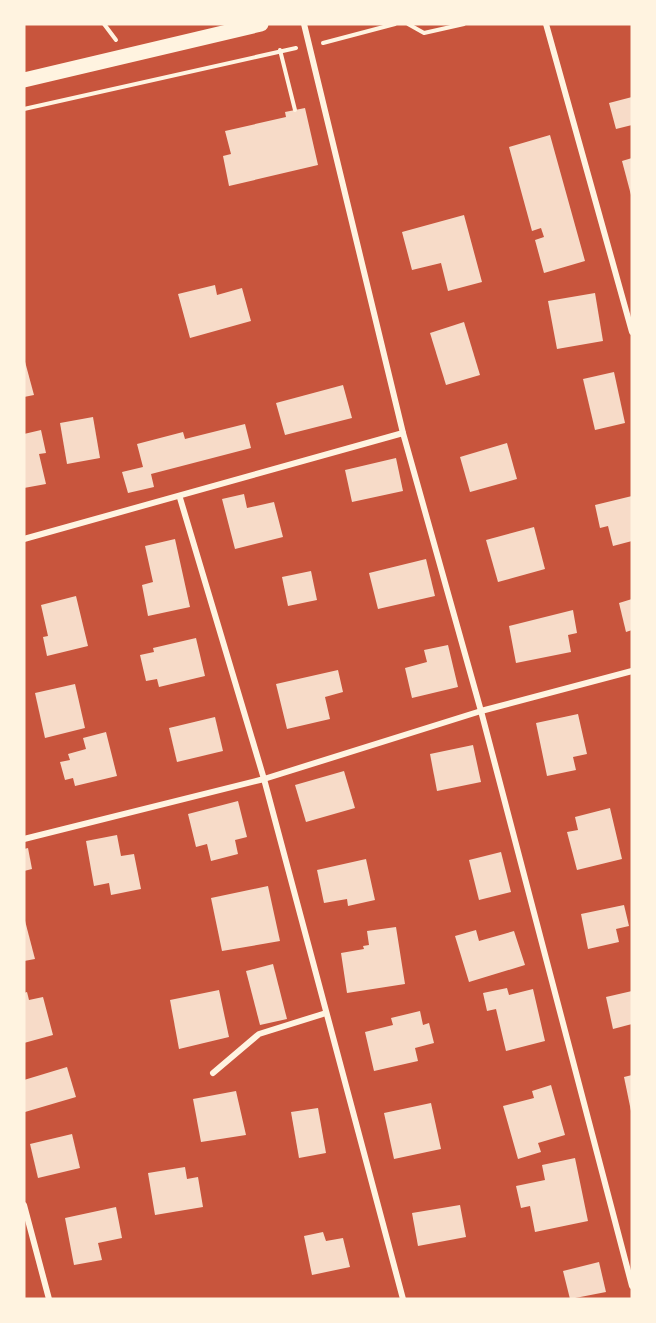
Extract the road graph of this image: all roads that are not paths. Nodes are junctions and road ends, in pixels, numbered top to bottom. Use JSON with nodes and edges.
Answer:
{"nodes":[{"id":1,"x":261,"y":24,"type":"edge"},
{"id":2,"x":304,"y":24,"type":"edge"},
{"id":3,"x":546,"y":24,"type":"edge"},
{"id":4,"x":24,"y":80,"type":"edge"},
{"id":5,"x":632,"y":332,"type":"edge"},
{"id":6,"x":404,"y":434,"type":"junction"},
{"id":7,"x":180,"y":498,"type":"junction"},
{"id":8,"x":24,"y":539,"type":"edge"},
{"id":9,"x":632,"y":671,"type":"edge"},
{"id":10,"x":481,"y":711,"type":"junction"},
{"id":11,"x":264,"y":779,"type":"junction"},
{"id":12,"x":24,"y":839,"type":"edge"},
{"id":13,"x":326,"y":1013,"type":"junction"},
{"id":14,"x":213,"y":1073,"type":"dead end"},
{"id":15,"x":24,"y":1205,"type":"edge"},
{"id":16,"x":632,"y":1286,"type":"edge"},
{"id":17,"x":50,"y":1299,"type":"edge"},
{"id":18,"x":403,"y":1299,"type":"edge"}],
"edges":[{"from":1,"to":4,"type":"main road"},
{"from":2,"to":6,"type":"street"},
{"from":3,"to":5,"type":"street"},
{"from":6,"to":7,"type":"street"},
{"from":6,"to":10,"type":"street"},
{"from":7,"to":8,"type":"street"},
{"from":7,"to":11,"type":"street"},
{"from":9,"to":10,"type":"street"},
{"from":10,"to":11,"type":"street"},
{"from":10,"to":16,"type":"street"},
{"from":11,"to":12,"type":"street"},
{"from":11,"to":13,"type":"street"},
{"from":13,"to":14,"type":"street"},
{"from":13,"to":18,"type":"street"},
{"from":15,"to":17,"type":"street"}]}
